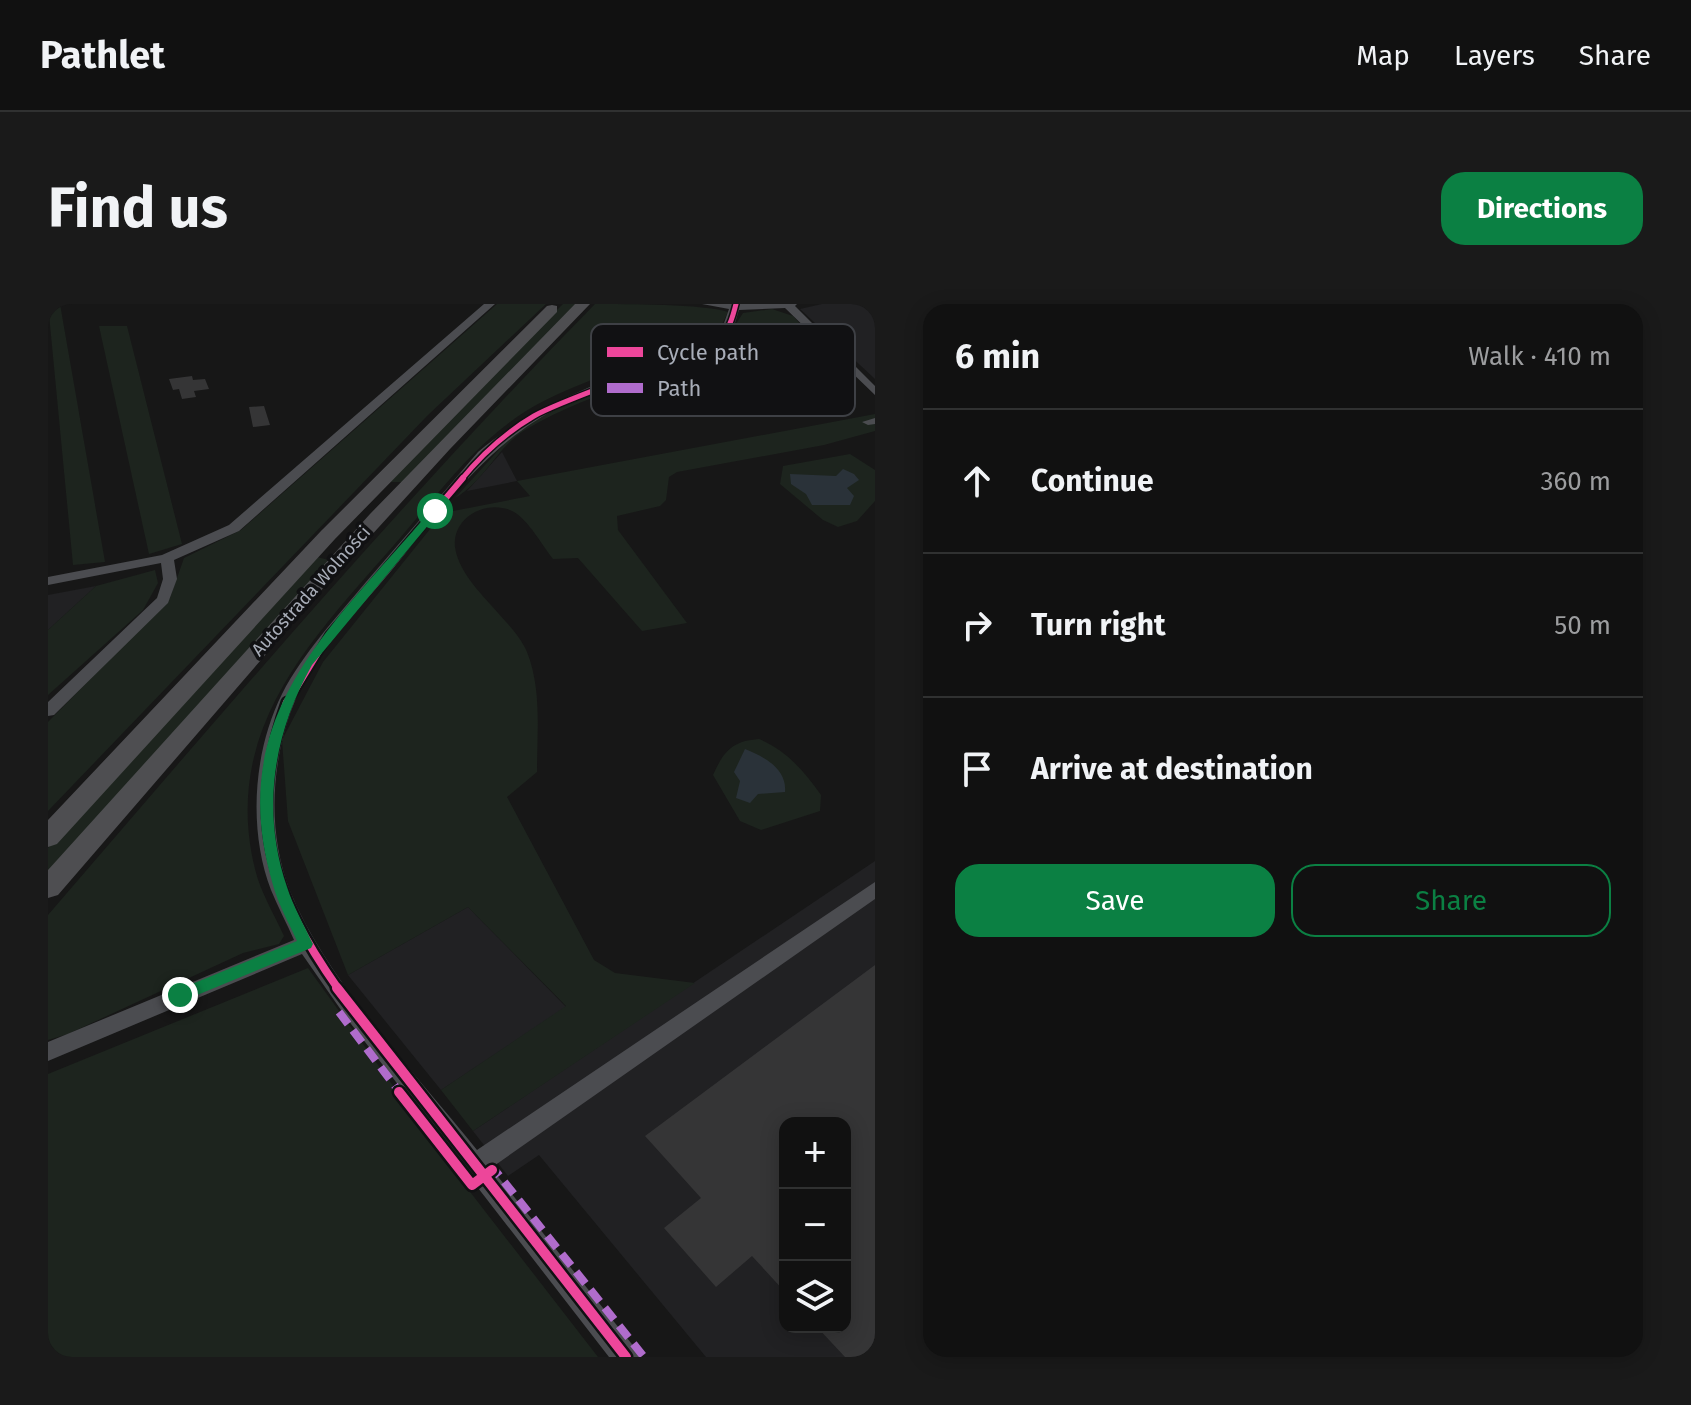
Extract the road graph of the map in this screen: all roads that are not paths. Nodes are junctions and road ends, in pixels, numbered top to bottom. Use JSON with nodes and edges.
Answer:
{"nodes":[{"id":1,"x":490,"y":304,"type":"edge"},
{"id":2,"x":558,"y":304,"type":"edge"},
{"id":3,"x":583,"y":304,"type":"edge"},
{"id":4,"x":707,"y":304,"type":"edge"},
{"id":5,"x":789,"y":304,"type":"edge"},
{"id":6,"x":736,"y":305,"type":"edge"},
{"id":7,"x":729,"y":324,"type":"edge"},
{"id":8,"x":809,"y":324,"type":"edge"},
{"id":9,"x":855,"y":372,"type":"edge"},
{"id":10,"x":591,"y":389,"type":"edge"},
{"id":11,"x":875,"y":392,"type":"edge"},
{"id":12,"x":166,"y":558,"type":"junction"},
{"id":13,"x":48,"y":581,"type":"edge"},
{"id":14,"x":48,"y":711,"type":"edge"},
{"id":15,"x":48,"y":837,"type":"edge"},
{"id":16,"x":48,"y":888,"type":"edge"},
{"id":17,"x":875,"y":889,"type":"edge"},
{"id":18,"x":306,"y":944,"type":"junction"},
{"id":19,"x":48,"y":1052,"type":"edge"},
{"id":20,"x":475,"y":1165,"type":"junction"},
{"id":21,"x":626,"y":1357,"type":"edge"}],
"edges":[{"from":1,"to":12,"type":"street"},
{"from":2,"to":15,"type":"highway","name":"Autostrada Wolności"},
{"from":3,"to":16,"type":"highway","name":"Autostrada Wolności"},
{"from":4,"to":6,"type":"street"},
{"from":5,"to":6,"type":"street"},
{"from":5,"to":8,"type":"street"},
{"from":6,"to":7,"type":"street"},
{"from":9,"to":11,"type":"street"},
{"from":10,"to":18,"type":"street"},
{"from":12,"to":13,"type":"street"},
{"from":12,"to":14,"type":"street"},
{"from":17,"to":20,"type":"street"},
{"from":18,"to":19,"type":"street"},
{"from":18,"to":20,"type":"street"},
{"from":20,"to":21,"type":"street"}]}
